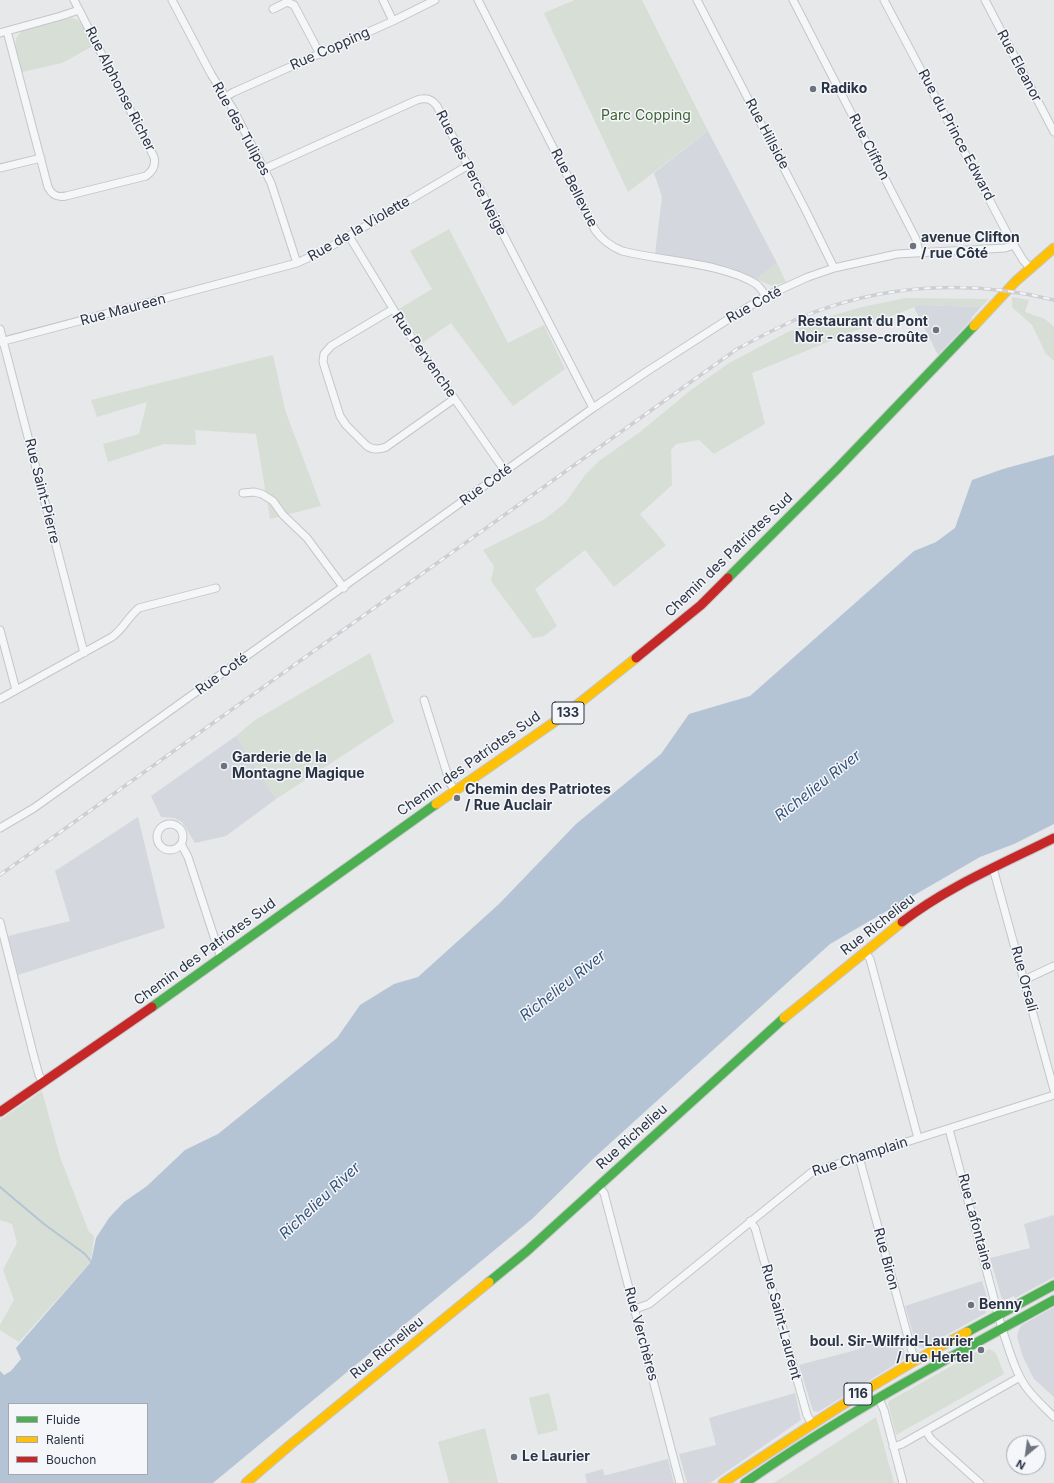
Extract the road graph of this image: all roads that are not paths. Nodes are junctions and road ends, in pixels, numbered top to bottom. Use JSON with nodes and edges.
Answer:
{"nodes":[{"id":1,"x":74,"y":0,"type":"edge"},
{"id":2,"x":172,"y":0,"type":"edge"},
{"id":3,"x":383,"y":0,"type":"edge"},
{"id":4,"x":435,"y":0,"type":"edge"},
{"id":5,"x":478,"y":0,"type":"edge"},
{"id":6,"x":697,"y":0,"type":"edge"},
{"id":7,"x":793,"y":0,"type":"edge"},
{"id":8,"x":884,"y":0,"type":"edge"},
{"id":9,"x":985,"y":0,"type":"edge"},
{"id":10,"x":272,"y":9,"type":"dead end"},
{"id":11,"x":79,"y":10,"type":"junction"},
{"id":12,"x":393,"y":20,"type":"junction"},
{"id":13,"x":4,"y":32,"type":"edge"},
{"id":14,"x":320,"y":54,"type":"junction"},
{"id":15,"x":225,"y":97,"type":"junction"},
{"id":16,"x":1054,"y":132,"type":"edge"},
{"id":17,"x":40,"y":158,"type":"junction"},
{"id":18,"x":467,"y":166,"type":"junction"},
{"id":19,"x":0,"y":168,"type":"edge"},
{"id":20,"x":264,"y":169,"type":"junction"},
{"id":21,"x":349,"y":236,"type":"junction"},
{"id":22,"x":1014,"y":245,"type":"junction"},
{"id":23,"x":1054,"y":248,"type":"edge"},
{"id":24,"x":919,"y":252,"type":"junction"},
{"id":25,"x":297,"y":263,"type":"junction"},
{"id":26,"x":834,"y":268,"type":"junction"},
{"id":27,"x":1030,"y":268,"type":"junction"},
{"id":28,"x":245,"y":278,"type":"joint"},
{"id":29,"x":766,"y":296,"type":"junction"},
{"id":30,"x":392,"y":310,"type":"junction"},
{"id":31,"x":0,"y":329,"type":"edge"},
{"id":32,"x":2,"y":342,"type":"edge"},
{"id":33,"x":454,"y":399,"type":"junction"},
{"id":34,"x":593,"y":408,"type":"junction"},
{"id":35,"x":505,"y":471,"type":"junction"},
{"id":36,"x":243,"y":494,"type":"dead end"},
{"id":37,"x":216,"y":588,"type":"dead end"},
{"id":38,"x":344,"y":588,"type":"junction"},
{"id":39,"x":0,"y":630,"type":"edge"},
{"id":40,"x":84,"y":653,"type":"junction"},
{"id":41,"x":16,"y":690,"type":"junction"},
{"id":42,"x":0,"y":699,"type":"edge"},
{"id":43,"x":424,"y":700,"type":"dead end"},
{"id":44,"x":455,"y":791,"type":"junction"},
{"id":45,"x":0,"y":828,"type":"edge"},
{"id":46,"x":1054,"y":838,"type":"edge"},
{"id":47,"x":181,"y":844,"type":"dead end"},
{"id":48,"x":993,"y":868,"type":"junction"},
{"id":49,"x":0,"y":922,"type":"edge"},
{"id":50,"x":865,"y":952,"type":"junction"},
{"id":51,"x":221,"y":958,"type":"junction"},
{"id":52,"x":1054,"y":966,"type":"edge"},
{"id":53,"x":1024,"y":980,"type":"junction"},
{"id":54,"x":44,"y":1083,"type":"junction"},
{"id":55,"x":1054,"y":1090,"type":"edge"},
{"id":56,"x":1054,"y":1095,"type":"edge"},
{"id":57,"x":0,"y":1112,"type":"edge"},
{"id":58,"x":950,"y":1129,"type":"junction"},
{"id":59,"x":918,"y":1138,"type":"junction"},
{"id":60,"x":859,"y":1157,"type":"junction"},
{"id":61,"x":598,"y":1186,"type":"junction"},
{"id":62,"x":750,"y":1221,"type":"junction"},
{"id":63,"x":1054,"y":1284,"type":"edge"},
{"id":64,"x":1054,"y":1300,"type":"edge"},
{"id":65,"x":635,"y":1309,"type":"junction"},
{"id":66,"x":999,"y":1315,"type":"junction"},
{"id":67,"x":1002,"y":1329,"type":"junction"},
{"id":68,"x":915,"y":1360,"type":"junction"},
{"id":69,"x":1020,"y":1378,"type":"junction"},
{"id":70,"x":878,"y":1397,"type":"junction"},
{"id":71,"x":1054,"y":1417,"type":"edge"},
{"id":72,"x":812,"y":1424,"type":"junction"},
{"id":73,"x":926,"y":1431,"type":"junction"},
{"id":74,"x":893,"y":1447,"type":"junction"},
{"id":75,"x":246,"y":1483,"type":"edge"},
{"id":76,"x":680,"y":1483,"type":"edge"},
{"id":77,"x":723,"y":1483,"type":"edge"},
{"id":78,"x":745,"y":1483,"type":"edge"},
{"id":79,"x":903,"y":1483,"type":"edge"},
{"id":80,"x":980,"y":1483,"type":"edge"}],
"edges":[{"from":1,"to":11,"type":"street","name":"Rue Alphonse Richer"},
{"from":2,"to":15,"type":"street","name":"Rue des Tulipes"},
{"from":3,"to":12,"type":"street"},
{"from":4,"to":12,"type":"street","name":"Rue Copping"},
{"from":5,"to":29,"type":"street","name":"Rue Bellevue"},
{"from":6,"to":26,"type":"street","name":"Rue Hillside"},
{"from":7,"to":24,"type":"street","name":"Rue Clifton"},
{"from":8,"to":22,"type":"street","name":"Rue du Prince Edward"},
{"from":9,"to":16,"type":"street","name":"Rue Eleanor"},
{"from":10,"to":14,"type":"street"},
{"from":11,"to":13,"type":"street"},
{"from":11,"to":17,"type":"street","name":"Rue Alphonse Richer"},
{"from":12,"to":14,"type":"street","name":"Rue Copping"},
{"from":13,"to":17,"type":"street","name":"Rue Alphonse Richer"},
{"from":14,"to":15,"type":"street","name":"Rue Copping"},
{"from":15,"to":20,"type":"street","name":"Rue des Tulipes"},
{"from":17,"to":19,"type":"street"},
{"from":18,"to":20,"type":"street","name":"Rue des Perce Neige"},
{"from":18,"to":21,"type":"street","name":"Rue de la Violette"},
{"from":18,"to":34,"type":"street","name":"Rue des Perce Neige"},
{"from":20,"to":25,"type":"street","name":"Rue des Tulipes"},
{"from":21,"to":25,"type":"street","name":"Rue de la Violette"},
{"from":21,"to":30,"type":"street","name":"Rue Pervenche"},
{"from":22,"to":24,"type":"street","name":"Rue Coté"},
{"from":22,"to":27,"type":"street","name":"Rue du Prince Edward"},
{"from":23,"to":27,"type":"main road","number":"133"},
{"from":24,"to":26,"type":"street","name":"Rue Coté"},
{"from":25,"to":28,"type":"street","name":"Rue de la Violette"},
{"from":26,"to":29,"type":"street","name":"Rue Coté"},
{"from":27,"to":44,"type":"main road","name":"Chemin des Patriotes Sud","number":"133"},
{"from":28,"to":32,"type":"street","name":"Rue Maureen"},
{"from":29,"to":34,"type":"street","name":"Rue Coté"},
{"from":30,"to":33,"type":"street","name":"Rue Pervenche"},
{"from":30,"to":33,"type":"street"},
{"from":31,"to":32,"type":"street","name":"Rue Saint-Pierre"},
{"from":32,"to":40,"type":"street","name":"Rue Saint-Pierre"},
{"from":33,"to":35,"type":"street","name":"Rue Pervenche"},
{"from":34,"to":35,"type":"street","name":"Rue Coté"},
{"from":35,"to":38,"type":"street","name":"Rue Coté"},
{"from":36,"to":38,"type":"street"},
{"from":37,"to":40,"type":"street"},
{"from":38,"to":45,"type":"street","name":"Rue Coté"},
{"from":39,"to":41,"type":"street"},
{"from":40,"to":41,"type":"street"},
{"from":41,"to":42,"type":"street"},
{"from":43,"to":44,"type":"street"},
{"from":44,"to":51,"type":"main road","name":"Chemin des Patriotes Sud","number":"133"},
{"from":46,"to":48,"type":"main road","name":"Rue Richelieu"},
{"from":47,"to":51,"type":"street"},
{"from":48,"to":50,"type":"main road","name":"Rue Richelieu"},
{"from":48,"to":53,"type":"street","name":"Rue Orsali"},
{"from":49,"to":54,"type":"street"},
{"from":50,"to":59,"type":"street"},
{"from":50,"to":61,"type":"main road","name":"Rue Richelieu"},
{"from":51,"to":54,"type":"main road","name":"Chemin des Patriotes Sud","number":"133"},
{"from":52,"to":53,"type":"street"},
{"from":53,"to":55,"type":"street","name":"Rue Orsali"},
{"from":54,"to":57,"type":"main road","name":"Chemin des Patriotes Sud","number":"133"},
{"from":56,"to":58,"type":"street","name":"Rue Champlain"},
{"from":58,"to":59,"type":"street","name":"Rue Champlain"},
{"from":58,"to":66,"type":"street","name":"Rue Lafontaine"},
{"from":59,"to":60,"type":"street","name":"Rue Champlain"},
{"from":60,"to":62,"type":"street","name":"Rue Champlain"},
{"from":60,"to":68,"type":"street","name":"Rue Biron"},
{"from":61,"to":65,"type":"street","name":"Rue Verchères"},
{"from":61,"to":75,"type":"main road","name":"Rue Richelieu"},
{"from":62,"to":65,"type":"street","name":"Rue Champlain"},
{"from":62,"to":72,"type":"street","name":"Rue Saint-Laurent"},
{"from":63,"to":66,"type":"main road","number":"116"},
{"from":64,"to":67,"type":"main road","number":"116"},
{"from":65,"to":76,"type":"street","name":"Rue Verchères"},
{"from":66,"to":67,"type":"street","name":"Rue Lafontaine"},
{"from":66,"to":68,"type":"main road","number":"116"},
{"from":67,"to":69,"type":"street","name":"Rue Lafontaine"},
{"from":67,"to":70,"type":"main road","number":"116"},
{"from":68,"to":72,"type":"main road","number":"116"},
{"from":69,"to":71,"type":"street","name":"Rue Lafontaine"},
{"from":69,"to":73,"type":"street"},
{"from":70,"to":74,"type":"street"},
{"from":70,"to":78,"type":"main road","number":"116"},
{"from":72,"to":77,"type":"main road","number":"116"},
{"from":73,"to":74,"type":"street"},
{"from":73,"to":80,"type":"street"},
{"from":74,"to":79,"type":"street"}]}
